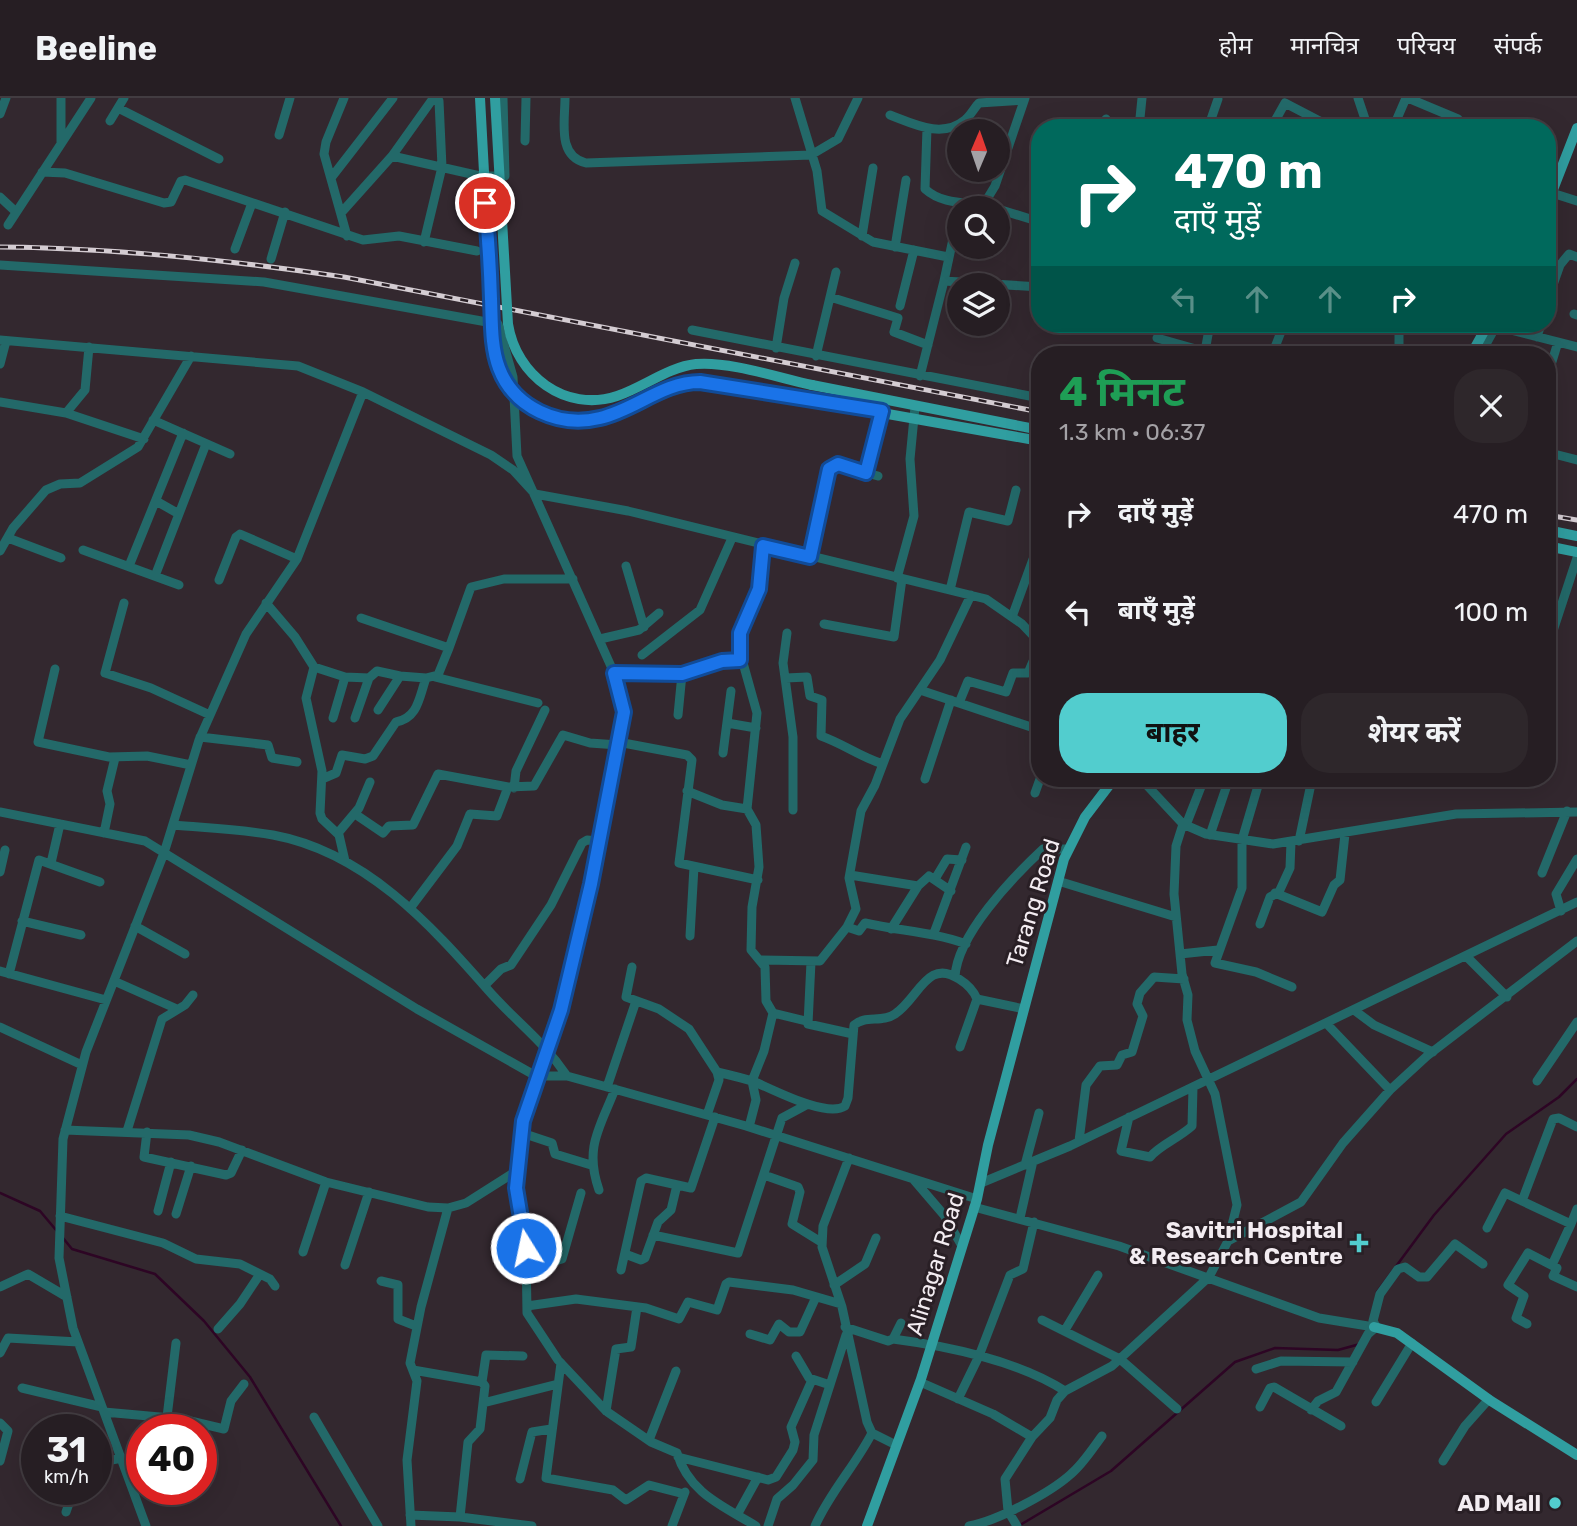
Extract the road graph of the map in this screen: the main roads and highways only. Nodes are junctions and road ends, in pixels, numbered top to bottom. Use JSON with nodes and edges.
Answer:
{"nodes":[{"id":1,"x":480,"y":98,"type":"edge"},
{"id":2,"x":495,"y":98,"type":"edge"},
{"id":3,"x":1577,"y":128,"type":"edge"},
{"id":4,"x":1575,"y":142,"type":"edge"},
{"id":5,"x":1556,"y":184,"type":"edge"},
{"id":6,"x":914,"y":412,"type":"junction"},
{"id":7,"x":1031,"y":429,"type":"edge"},
{"id":8,"x":1031,"y":439,"type":"edge"},
{"id":9,"x":1556,"y":532,"type":"edge"},
{"id":10,"x":1577,"y":536,"type":"edge"},
{"id":11,"x":1556,"y":548,"type":"edge"},
{"id":12,"x":1577,"y":552,"type":"edge"},
{"id":13,"x":1108,"y":787,"type":"edge"},
{"id":14,"x":1024,"y":1009,"type":"joint"},
{"id":15,"x":1373,"y":1327,"type":"road end"},
{"id":16,"x":1577,"y":1455,"type":"edge"},
{"id":17,"x":867,"y":1526,"type":"edge"}],
"edges":[{"from":1,"to":6,"type":"main road","bridge":true},
{"from":2,"to":6,"type":"main road","bridge":true},
{"from":3,"to":4,"type":"main road"},
{"from":4,"to":5,"type":"main road"},
{"from":6,"to":7,"type":"main road"},
{"from":6,"to":8,"type":"main road"},
{"from":9,"to":10,"type":"main road"},
{"from":11,"to":12,"type":"main road"},
{"from":13,"to":14,"type":"main road","name":"Tarang Road"},
{"from":14,"to":17,"type":"main road","name":"Alinagar Road"},
{"from":15,"to":16,"type":"main road"}]}
